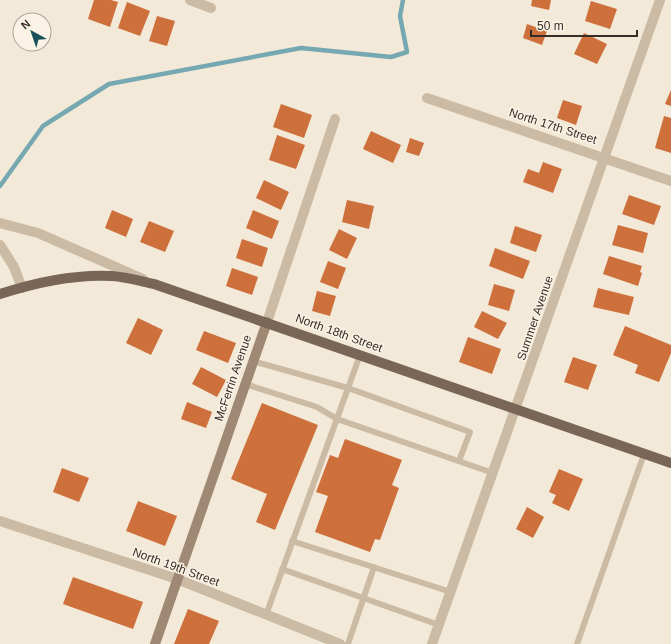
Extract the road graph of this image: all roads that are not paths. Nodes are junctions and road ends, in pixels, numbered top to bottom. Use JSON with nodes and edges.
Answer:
{"nodes":[{"id":1,"x":190,"y":0,"type":"edge"},
{"id":2,"x":660,"y":0,"type":"edge"},
{"id":3,"x":211,"y":8,"type":"dead end"},
{"id":4,"x":427,"y":98,"type":"dead end"},
{"id":5,"x":335,"y":119,"type":"dead end"},
{"id":6,"x":605,"y":157,"type":"junction"},
{"id":7,"x":671,"y":181,"type":"edge"},
{"id":8,"x":0,"y":223,"type":"edge"},
{"id":9,"x":0,"y":244,"type":"edge"},
{"id":10,"x":154,"y":284,"type":"junction"},
{"id":11,"x":22,"y":288,"type":"junction"},
{"id":12,"x":0,"y":294,"type":"edge"},
{"id":13,"x":266,"y":322,"type":"junction"},
{"id":14,"x":360,"y":355,"type":"junction"},
{"id":15,"x":253,"y":361,"type":"junction"},
{"id":16,"x":244,"y":384,"type":"junction"},
{"id":17,"x":348,"y":388,"type":"junction"},
{"id":18,"x":516,"y":409,"type":"junction"},
{"id":19,"x":336,"y":419,"type":"junction"},
{"id":20,"x":644,"y":454,"type":"junction"},
{"id":21,"x":459,"y":462,"type":"junction"},
{"id":22,"x":671,"y":463,"type":"edge"},
{"id":23,"x":493,"y":473,"type":"junction"},
{"id":24,"x":0,"y":521,"type":"edge"},
{"id":25,"x":292,"y":541,"type":"junction"},
{"id":26,"x":374,"y":567,"type":"junction"},
{"id":27,"x":282,"y":569,"type":"junction"},
{"id":28,"x":177,"y":579,"type":"junction"},
{"id":29,"x":451,"y":592,"type":"junction"},
{"id":30,"x":363,"y":599,"type":"junction"},
{"id":31,"x":266,"y":615,"type":"junction"},
{"id":32,"x":439,"y":625,"type":"junction"},
{"id":33,"x":155,"y":644,"type":"edge"},
{"id":34,"x":340,"y":644,"type":"edge"},
{"id":35,"x":348,"y":644,"type":"edge"},
{"id":36,"x":432,"y":644,"type":"edge"},
{"id":37,"x":577,"y":644,"type":"edge"}],
"edges":[{"from":1,"to":3,"type":"street"},
{"from":2,"to":6,"type":"street","name":"Summer Avenue"},
{"from":4,"to":6,"type":"street","name":"North 17th Street"},
{"from":5,"to":13,"type":"street","name":"McFerrin Avenue"},
{"from":6,"to":7,"type":"street","name":"North 17th Street"},
{"from":6,"to":18,"type":"street","name":"Summer Avenue"},
{"from":8,"to":10,"type":"street","name":"North 18th Street"},
{"from":9,"to":11,"type":"street"},
{"from":10,"to":11,"type":"main road"},
{"from":10,"to":13,"type":"main road","name":"North 18th Street"},
{"from":11,"to":12,"type":"main road"},
{"from":13,"to":14,"type":"main road","name":"North 18th Street"},
{"from":13,"to":15,"type":"street","name":"McFerrin Avenue"},
{"from":14,"to":17,"type":"lane"},
{"from":14,"to":18,"type":"main road","name":"North 18th Street"},
{"from":15,"to":16,"type":"street","name":"McFerrin Avenue"},
{"from":15,"to":17,"type":"lane"},
{"from":16,"to":19,"type":"lane"},
{"from":16,"to":28,"type":"street","name":"McFerrin Avenue"},
{"from":17,"to":19,"type":"lane"},
{"from":17,"to":21,"type":"lane"},
{"from":18,"to":20,"type":"main road","name":"North 18th Street"},
{"from":18,"to":23,"type":"street","name":"Summer Avenue"},
{"from":19,"to":21,"type":"lane"},
{"from":19,"to":25,"type":"lane"},
{"from":20,"to":22,"type":"main road","name":"North 18th Street"},
{"from":20,"to":37,"type":"lane"},
{"from":21,"to":23,"type":"lane"},
{"from":23,"to":29,"type":"street","name":"Summer Avenue"},
{"from":24,"to":28,"type":"street","name":"North 19th Street"},
{"from":25,"to":26,"type":"lane"},
{"from":25,"to":27,"type":"lane"},
{"from":26,"to":29,"type":"lane"},
{"from":26,"to":30,"type":"lane"},
{"from":27,"to":30,"type":"lane"},
{"from":27,"to":31,"type":"lane"},
{"from":28,"to":31,"type":"street","name":"North 19th Street"},
{"from":28,"to":33,"type":"street","name":"McFerrin Avenue"},
{"from":29,"to":32,"type":"street","name":"Summer Avenue"},
{"from":30,"to":32,"type":"lane"},
{"from":30,"to":35,"type":"lane"},
{"from":31,"to":34,"type":"street","name":"North 19th Street"},
{"from":32,"to":36,"type":"street","name":"Summer Avenue"}]}
